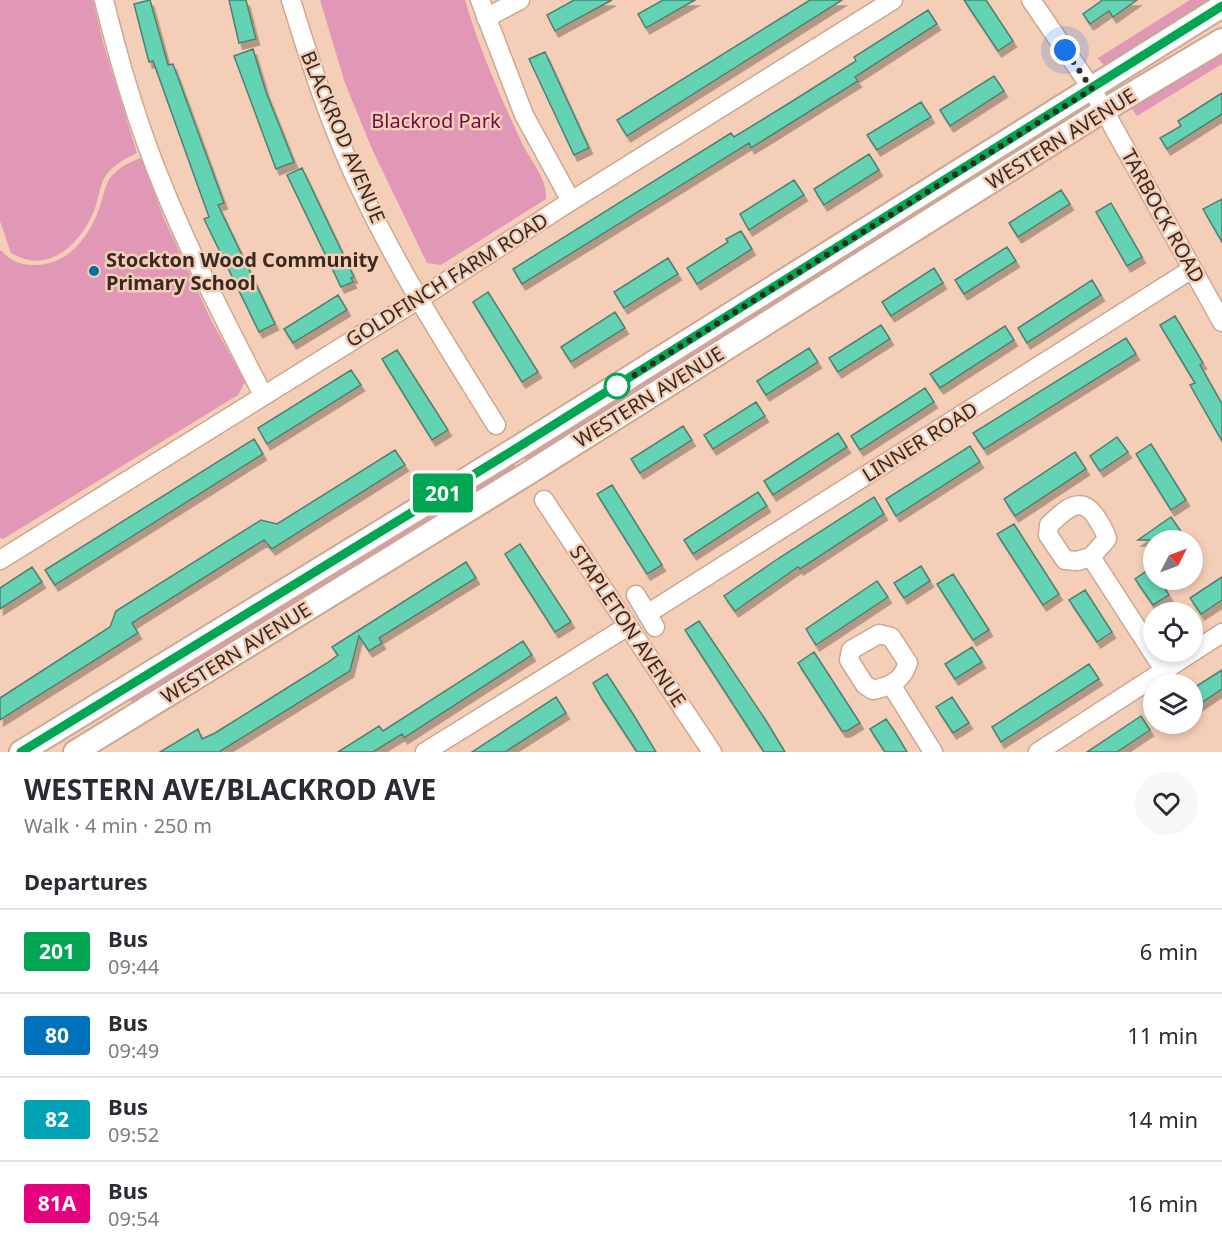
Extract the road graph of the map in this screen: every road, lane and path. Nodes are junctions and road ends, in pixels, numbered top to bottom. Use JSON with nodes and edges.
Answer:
{"nodes":[{"id":1,"x":104,"y":0,"type":"edge"},
{"id":2,"x":291,"y":0,"type":"edge"},
{"id":3,"x":480,"y":0,"type":"edge"},
{"id":4,"x":520,"y":0,"type":"edge"},
{"id":5,"x":893,"y":0,"type":"edge"},
{"id":6,"x":1031,"y":0,"type":"edge"},
{"id":7,"x":1222,"y":6,"type":"edge"},
{"id":8,"x":486,"y":18,"type":"junction"},
{"id":9,"x":1222,"y":40,"type":"edge"},
{"id":10,"x":1092,"y":89,"type":"junction"},
{"id":11,"x":1103,"y":111,"type":"junction"},
{"id":12,"x":571,"y":201,"type":"junction"},
{"id":13,"x":1192,"y":269,"type":"junction"},
{"id":14,"x":419,"y":300,"type":"junction"},
{"id":15,"x":1222,"y":322,"type":"edge"},
{"id":16,"x":263,"y":395,"type":"junction"},
{"id":17,"x":496,"y":425,"type":"dead end"},
{"id":18,"x":544,"y":500,"type":"dead end"},
{"id":19,"x":1091,"y":557,"type":"dead end"},
{"id":20,"x":0,"y":560,"type":"edge"},
{"id":21,"x":636,"y":595,"type":"dead end"},
{"id":22,"x":628,"y":626,"type":"junction"},
{"id":23,"x":1222,"y":633,"type":"edge"},
{"id":24,"x":1164,"y":670,"type":"junction"},
{"id":25,"x":892,"y":686,"type":"dead end"},
{"id":26,"x":21,"y":752,"type":"edge"},
{"id":27,"x":75,"y":752,"type":"edge"},
{"id":28,"x":424,"y":752,"type":"edge"},
{"id":29,"x":712,"y":752,"type":"edge"},
{"id":30,"x":933,"y":752,"type":"edge"},
{"id":31,"x":1038,"y":752,"type":"edge"}],
"edges":[{"from":1,"to":16,"type":"street"},
{"from":2,"to":14,"type":"street","name":"BLACKROD AVENUE"},
{"from":3,"to":8,"type":"street"},
{"from":4,"to":8,"type":"street"},
{"from":5,"to":12,"type":"street","name":"GOLDFINCH FARM ROAD"},
{"from":6,"to":10,"type":"street","name":"TARBOCK ROAD"},
{"from":7,"to":10,"type":"street","name":"WESTERN AVENUE"},
{"from":8,"to":12,"type":"street"},
{"from":9,"to":11,"type":"street","name":"WESTERN AVENUE"},
{"from":10,"to":11,"type":"street","name":"TARBOCK ROAD"},
{"from":10,"to":26,"type":"street","name":"WESTERN AVENUE"},
{"from":11,"to":13,"type":"street","name":"TARBOCK ROAD"},
{"from":11,"to":27,"type":"street","name":"WESTERN AVENUE"},
{"from":12,"to":14,"type":"street","name":"GOLDFINCH FARM ROAD"},
{"from":13,"to":15,"type":"street","name":"TARBOCK ROAD"},
{"from":13,"to":21,"type":"street","name":"LINNER ROAD"},
{"from":14,"to":16,"type":"street","name":"GOLDFINCH FARM ROAD"},
{"from":14,"to":17,"type":"street","name":"BLACKROD AVENUE"},
{"from":16,"to":20,"type":"street","name":"GOLDFINCH FARM ROAD"},
{"from":18,"to":22,"type":"street","name":"STAPLETON AVENUE"},
{"from":19,"to":24,"type":"street"},
{"from":22,"to":28,"type":"street"},
{"from":22,"to":29,"type":"street","name":"STAPLETON AVENUE"},
{"from":23,"to":24,"type":"street"},
{"from":24,"to":31,"type":"street"},
{"from":25,"to":30,"type":"street"}]}
